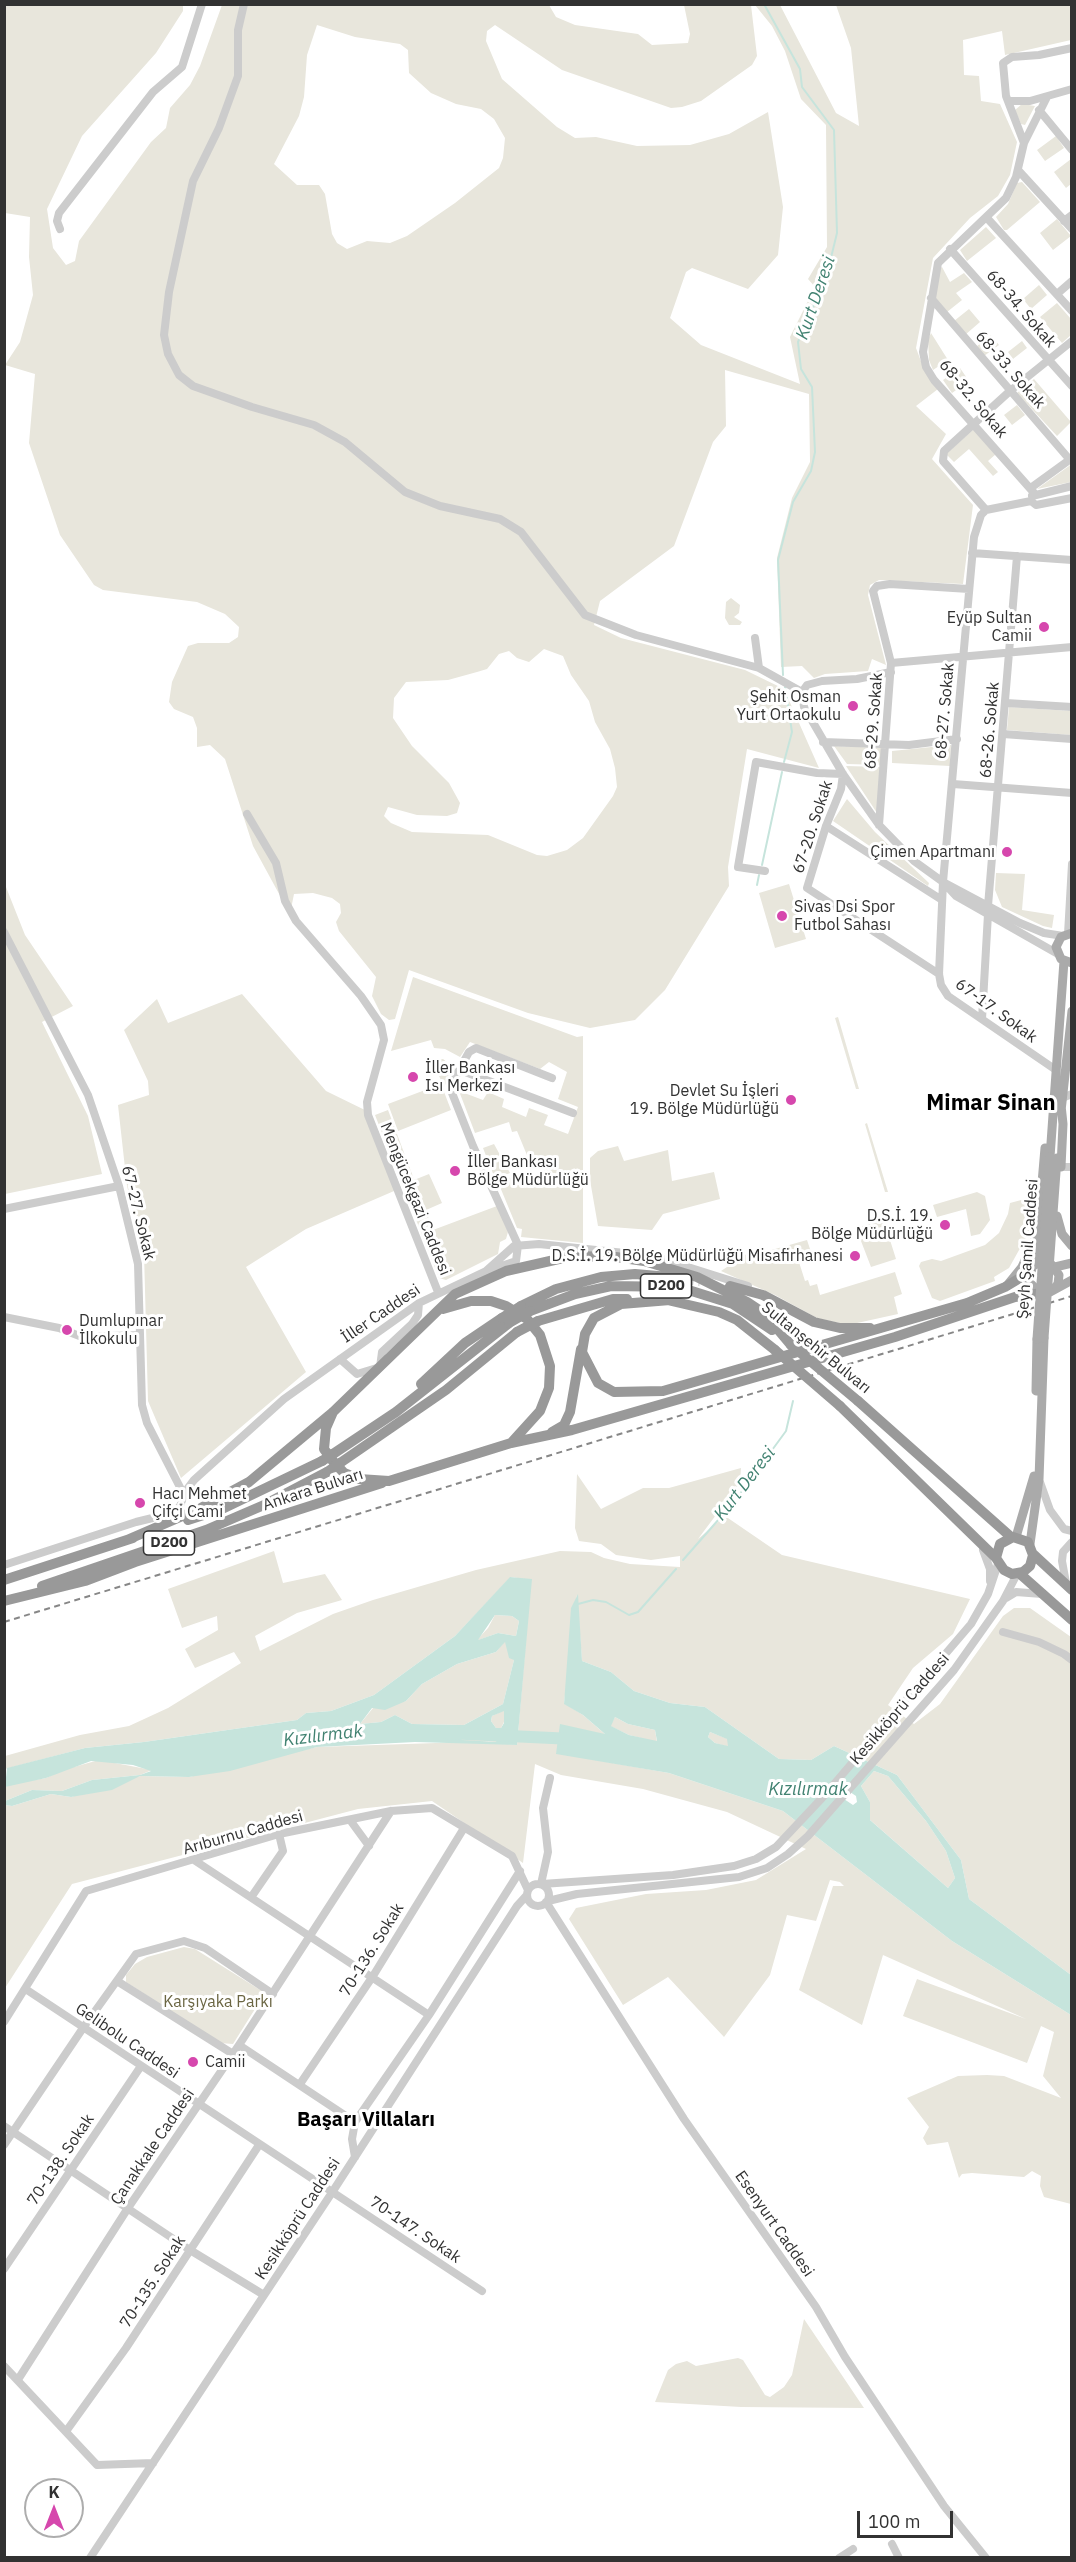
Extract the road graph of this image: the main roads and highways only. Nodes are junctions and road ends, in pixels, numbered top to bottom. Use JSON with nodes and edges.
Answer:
{"nodes":[{"id":1,"x":1068,"y":934,"type":"edge"},
{"id":2,"x":1064,"y":959,"type":"edge"},
{"id":3,"x":1071,"y":1011,"type":"edge"},
{"id":4,"x":1069,"y":1051,"type":"edge"},
{"id":5,"x":1064,"y":1074,"type":"edge"},
{"id":6,"x":1062,"y":1101,"type":"edge"},
{"id":7,"x":1056,"y":1161,"type":"junction"},
{"id":8,"x":1057,"y":1216,"type":"junction"},
{"id":9,"x":1038,"y":1228,"type":"junction"},
{"id":10,"x":1071,"y":1246,"type":"edge"},
{"id":11,"x":1071,"y":1263,"type":"edge"},
{"id":12,"x":1053,"y":1266,"type":"junction"},
{"id":13,"x":1033,"y":1268,"type":"junction"},
{"id":14,"x":669,"y":1277,"type":"tunnel mouth"},
{"id":15,"x":1071,"y":1280,"type":"edge"},
{"id":16,"x":730,"y":1286,"type":"dead end"},
{"id":17,"x":1005,"y":1287,"type":"junction"},
{"id":18,"x":1047,"y":1292,"type":"junction"},
{"id":19,"x":670,"y":1300,"type":"junction"},
{"id":20,"x":525,"y":1308,"type":"junction"},
{"id":21,"x":438,"y":1311,"type":"junction"},
{"id":22,"x":893,"y":1331,"type":"junction"},
{"id":23,"x":584,"y":1339,"type":"junction"},
{"id":24,"x":1040,"y":1339,"type":"junction"},
{"id":25,"x":791,"y":1345,"type":"junction"},
{"id":26,"x":333,"y":1412,"type":"junction"},
{"id":27,"x":546,"y":1435,"type":"junction"},
{"id":28,"x":511,"y":1443,"type":"junction"},
{"id":29,"x":327,"y":1472,"type":"joint"},
{"id":30,"x":389,"y":1481,"type":"junction"},
{"id":31,"x":1013,"y":1537,"type":"junction"},
{"id":32,"x":126,"y":1540,"type":"junction"},
{"id":33,"x":1031,"y":1549,"type":"junction"},
{"id":34,"x":997,"y":1561,"type":"junction"},
{"id":35,"x":1018,"y":1573,"type":"junction"},
{"id":36,"x":4,"y":1580,"type":"edge"},
{"id":37,"x":1069,"y":1587,"type":"edge"},
{"id":38,"x":4,"y":1600,"type":"edge"},
{"id":39,"x":1071,"y":1620,"type":"edge"}],
"edges":[{"from":1,"to":2,"type":"main road","name":"Şeyh Şamil Caddesi"},
{"from":2,"to":5,"type":"main road","name":"Şeyh Şamil Caddesi"},
{"from":3,"to":4,"type":"main road","name":"Şeyh Şamil Caddesi"},
{"from":4,"to":5,"type":"main road","name":"Şeyh Şamil Caddesi"},
{"from":5,"to":6,"type":"main road","name":"Şeyh Şamil Caddesi"},
{"from":6,"to":7,"type":"main road","name":"Şeyh Şamil Caddesi"},
{"from":6,"to":9,"type":"main road"},
{"from":7,"to":8,"type":"main road"},
{"from":7,"to":24,"type":"main road","name":"Şeyh Şamil Caddesi","bridge":true},
{"from":8,"to":10,"type":"main road"},
{"from":8,"to":12,"type":"main road"},
{"from":9,"to":13,"type":"main road"},
{"from":9,"to":17,"type":"main road"},
{"from":11,"to":12,"type":"main road"},
{"from":12,"to":13,"type":"main road"},
{"from":12,"to":18,"type":"main road"},
{"from":13,"to":17,"type":"highway"},
{"from":13,"to":18,"type":"main road"},
{"from":14,"to":20,"type":"highway"},
{"from":15,"to":18,"type":"main road"},
{"from":16,"to":22,"type":"highway"},
{"from":17,"to":22,"type":"highway"},
{"from":18,"to":22,"type":"highway"},
{"from":19,"to":23,"type":"highway"},
{"from":19,"to":29,"type":"highway","name":"Sultanşehir Bulvarı","number":"D200","bridge":true},
{"from":19,"to":34,"type":"highway","name":"Sultanşehir Bulvarı","number":"D200","bridge":true},
{"from":20,"to":25,"type":"highway","name":"Sultanşehir Bulvarı","number":"D200"},
{"from":20,"to":32,"type":"highway","name":"Ankara Bulvarı","number":"D200","bridge":true},
{"from":21,"to":25,"type":"highway"},
{"from":21,"to":26,"type":"highway"},
{"from":21,"to":28,"type":"highway"},
{"from":22,"to":23,"type":"highway"},
{"from":22,"to":27,"type":"highway","name":"Ankara Bulvarı"},
{"from":23,"to":27,"type":"highway"},
{"from":24,"to":31,"type":"main road","name":"Şeyh Şamil Caddesi"},
{"from":24,"to":33,"type":"main road","name":"Şeyh Şamil Caddesi"},
{"from":25,"to":31,"type":"highway","name":"Sultanşehir Bulvarı","number":"D200","bridge":true},
{"from":26,"to":30,"type":"highway"},
{"from":26,"to":32,"type":"highway"},
{"from":27,"to":28,"type":"highway","name":"Ankara Bulvarı"},
{"from":28,"to":30,"type":"highway","name":"Ankara Bulvarı"},
{"from":29,"to":38,"type":"highway","name":"Ankara Bulvarı","number":"D200"},
{"from":30,"to":38,"type":"highway","name":"Ankara Bulvarı"},
{"from":31,"to":33,"type":"highway","name":"Sultanşehir Bulvarı"},
{"from":31,"to":34,"type":"highway"},
{"from":32,"to":36,"type":"highway","name":"Ankara Bulvarı","number":"D200"},
{"from":33,"to":35,"type":"highway"},
{"from":33,"to":37,"type":"highway","name":"Sultanşehir Bulvarı"},
{"from":34,"to":35,"type":"highway","name":"Sultanşehir Bulvarı"},
{"from":35,"to":39,"type":"highway","name":"Sultanşehir Bulvarı"}]}
